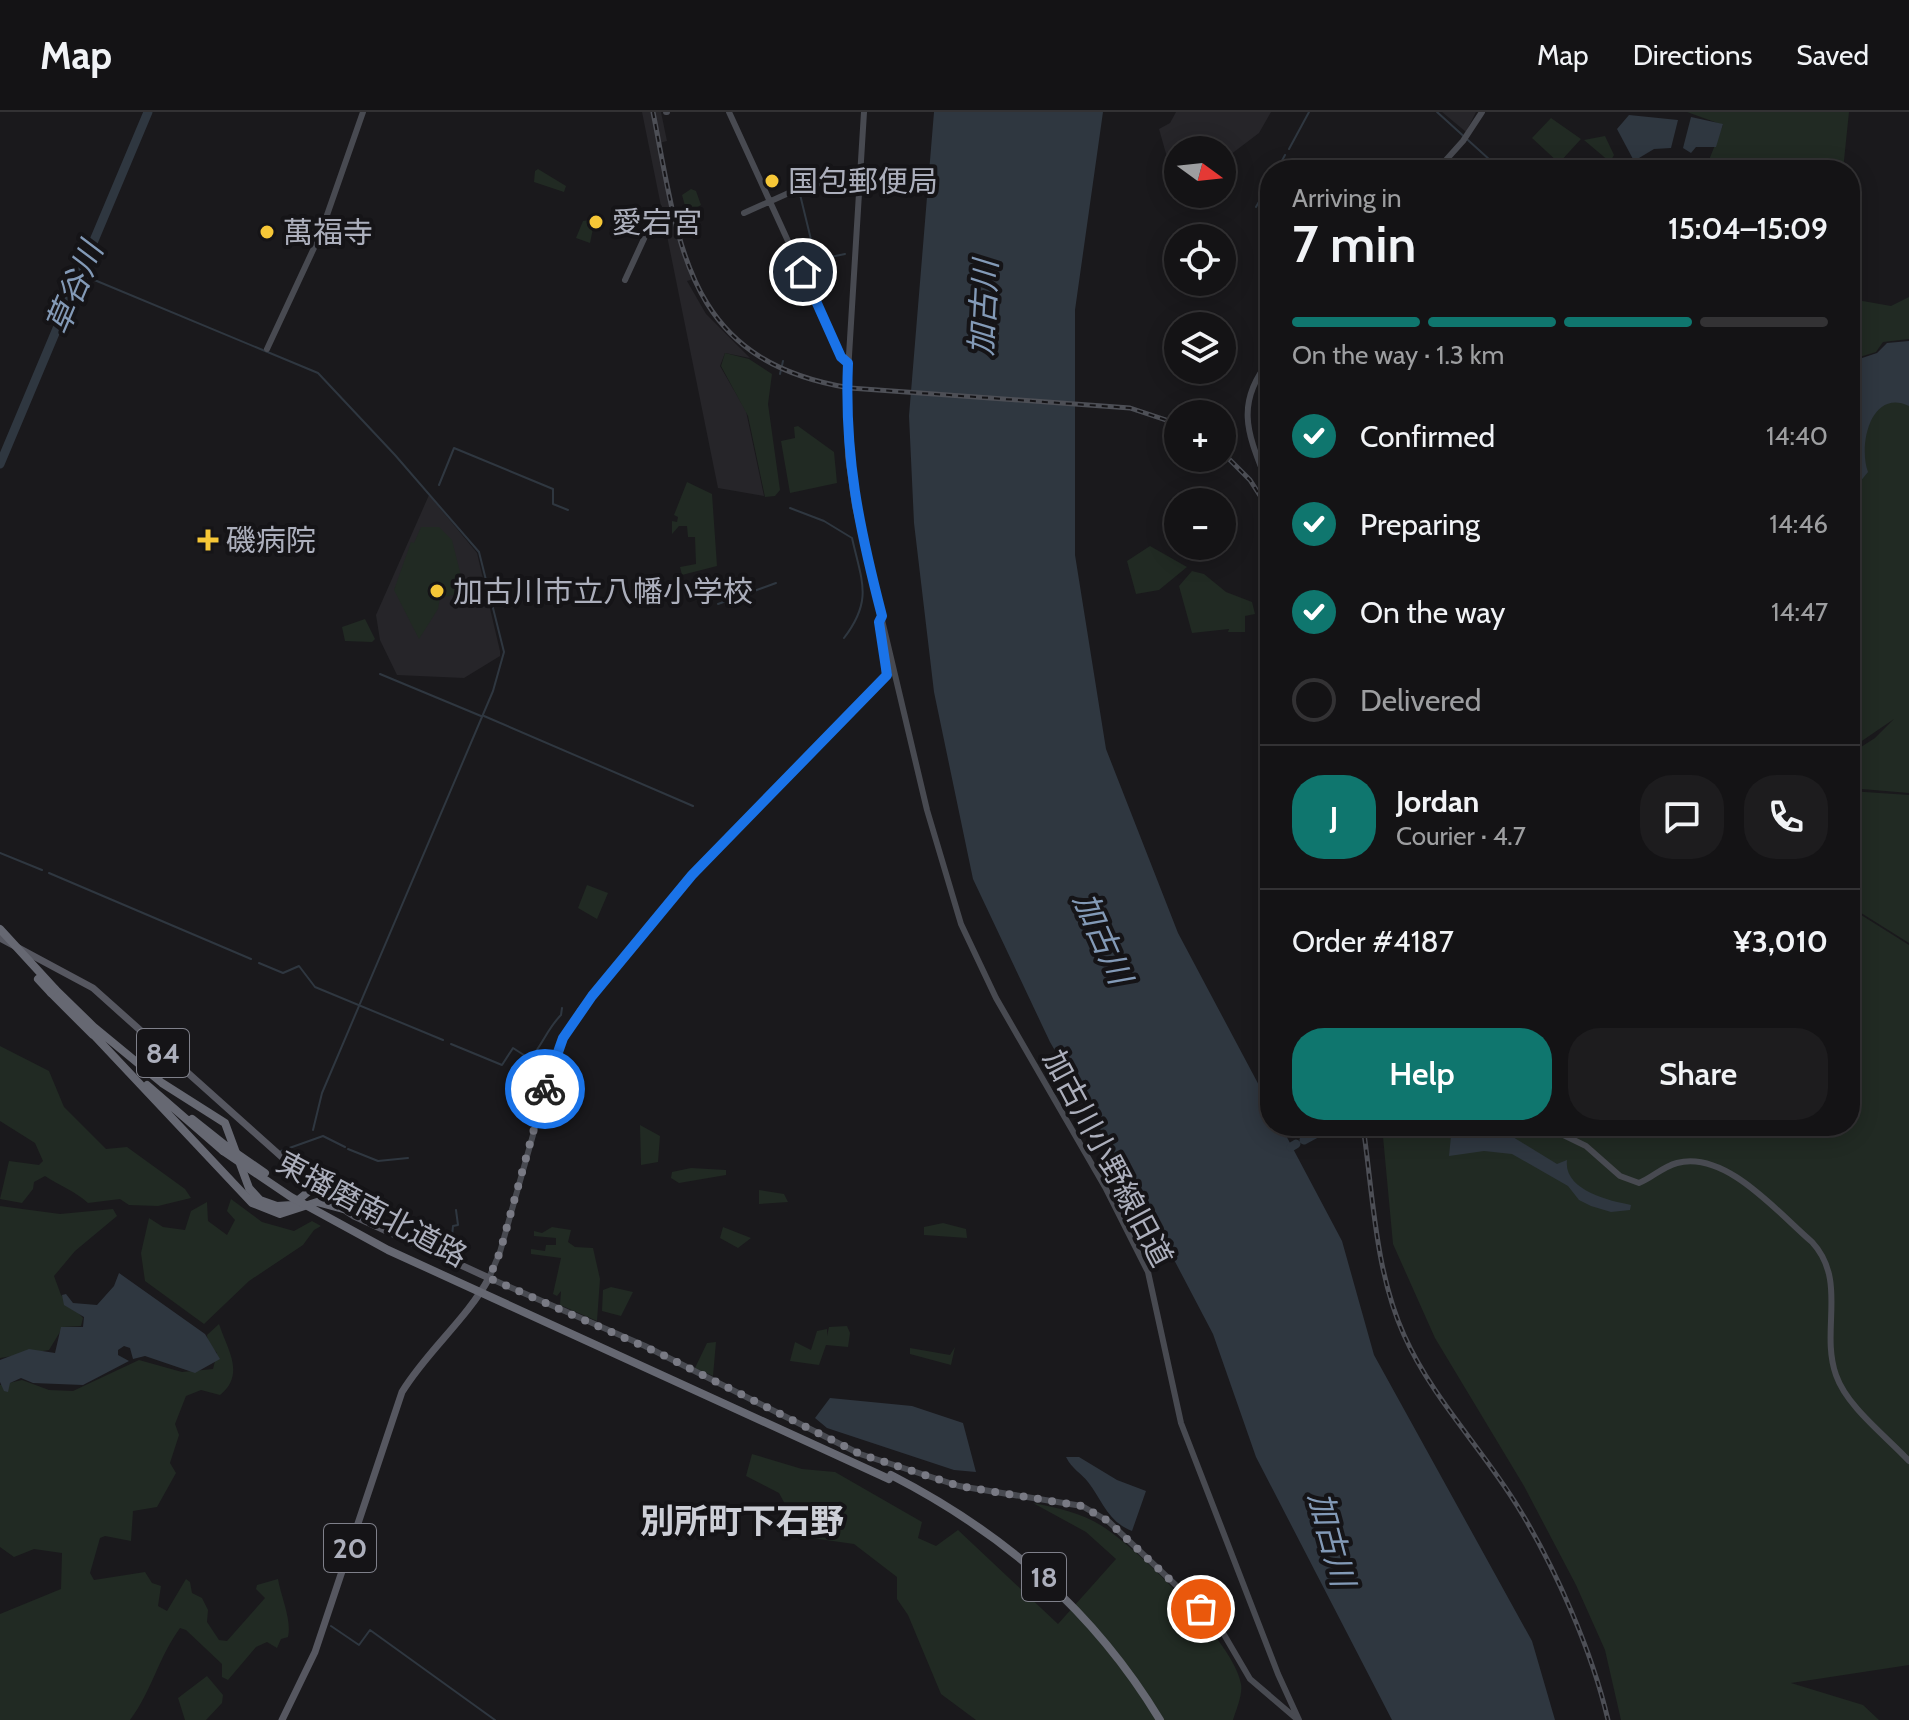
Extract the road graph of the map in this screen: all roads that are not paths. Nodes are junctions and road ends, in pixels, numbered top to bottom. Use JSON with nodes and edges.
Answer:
{"nodes":[{"id":1,"x":363,"y":112,"type":"edge"},
{"id":2,"x":729,"y":112,"type":"edge"},
{"id":3,"x":864,"y":112,"type":"edge"},
{"id":4,"x":1482,"y":112,"type":"edge"},
{"id":5,"x":1446,"y":160,"type":"edge"},
{"id":6,"x":860,"y":184,"type":"junction"},
{"id":7,"x":770,"y":201,"type":"junction"},
{"id":8,"x":744,"y":213,"type":"dead end"},
{"id":9,"x":654,"y":217,"type":"dead end"},
{"id":10,"x":625,"y":280,"type":"dead end"},
{"id":11,"x":267,"y":349,"type":"dead end"},
{"id":12,"x":848,"y":363,"type":"junction"},
{"id":13,"x":1260,"y":372,"type":"edge"},
{"id":14,"x":1260,"y":464,"type":"edge"},
{"id":15,"x":882,"y":616,"type":"junction"},
{"id":16,"x":0,"y":929,"type":"edge"},
{"id":17,"x":0,"y":938,"type":"edge"},
{"id":18,"x":53,"y":991,"type":"junction"},
{"id":19,"x":92,"y":1029,"type":"junction"},
{"id":20,"x":1566,"y":1136,"type":"edge"},
{"id":21,"x":313,"y":1188,"type":"junction"},
{"id":22,"x":305,"y":1206,"type":"junction"},
{"id":23,"x":343,"y":1209,"type":"junction"},
{"id":24,"x":489,"y":1278,"type":"junction"},
{"id":25,"x":1909,"y":1461,"type":"edge"},
{"id":26,"x":282,"y":1720,"type":"edge"},
{"id":27,"x":1157,"y":1720,"type":"edge"},
{"id":28,"x":1299,"y":1720,"type":"edge"}],
"edges":[{"from":1,"to":11,"type":"street"},
{"from":2,"to":7,"type":"street"},
{"from":3,"to":6,"type":"street"},
{"from":4,"to":5,"type":"street"},
{"from":6,"to":7,"type":"street"},
{"from":6,"to":12,"type":"street"},
{"from":7,"to":8,"type":"street"},
{"from":7,"to":12,"type":"street"},
{"from":9,"to":10,"type":"street"},
{"from":12,"to":15,"type":"street"},
{"from":13,"to":14,"type":"street"},
{"from":15,"to":24,"type":"street"},
{"from":15,"to":28,"type":"street","name":"加古川小野線旧道"},
{"from":16,"to":18,"type":"highway","name":"東播磨南北道路","bridge":true},
{"from":17,"to":18,"type":"highway","name":"東播磨南北道路","bridge":true},
{"from":17,"to":21,"type":"main road","number":"84"},
{"from":18,"to":19,"type":"highway","name":"東播磨南北道路"},
{"from":19,"to":21,"type":"highway"},
{"from":19,"to":22,"type":"highway"},
{"from":19,"to":27,"type":"highway","name":"東播磨南北道路","number":"18","bridge":true},
{"from":20,"to":25,"type":"street"},
{"from":21,"to":22,"type":"highway"},
{"from":21,"to":23,"type":"main road"},
{"from":22,"to":23,"type":"highway"},
{"from":23,"to":24,"type":"main road"},
{"from":24,"to":26,"type":"main road","number":"20"},
{"from":24,"to":28,"type":"street"}]}
